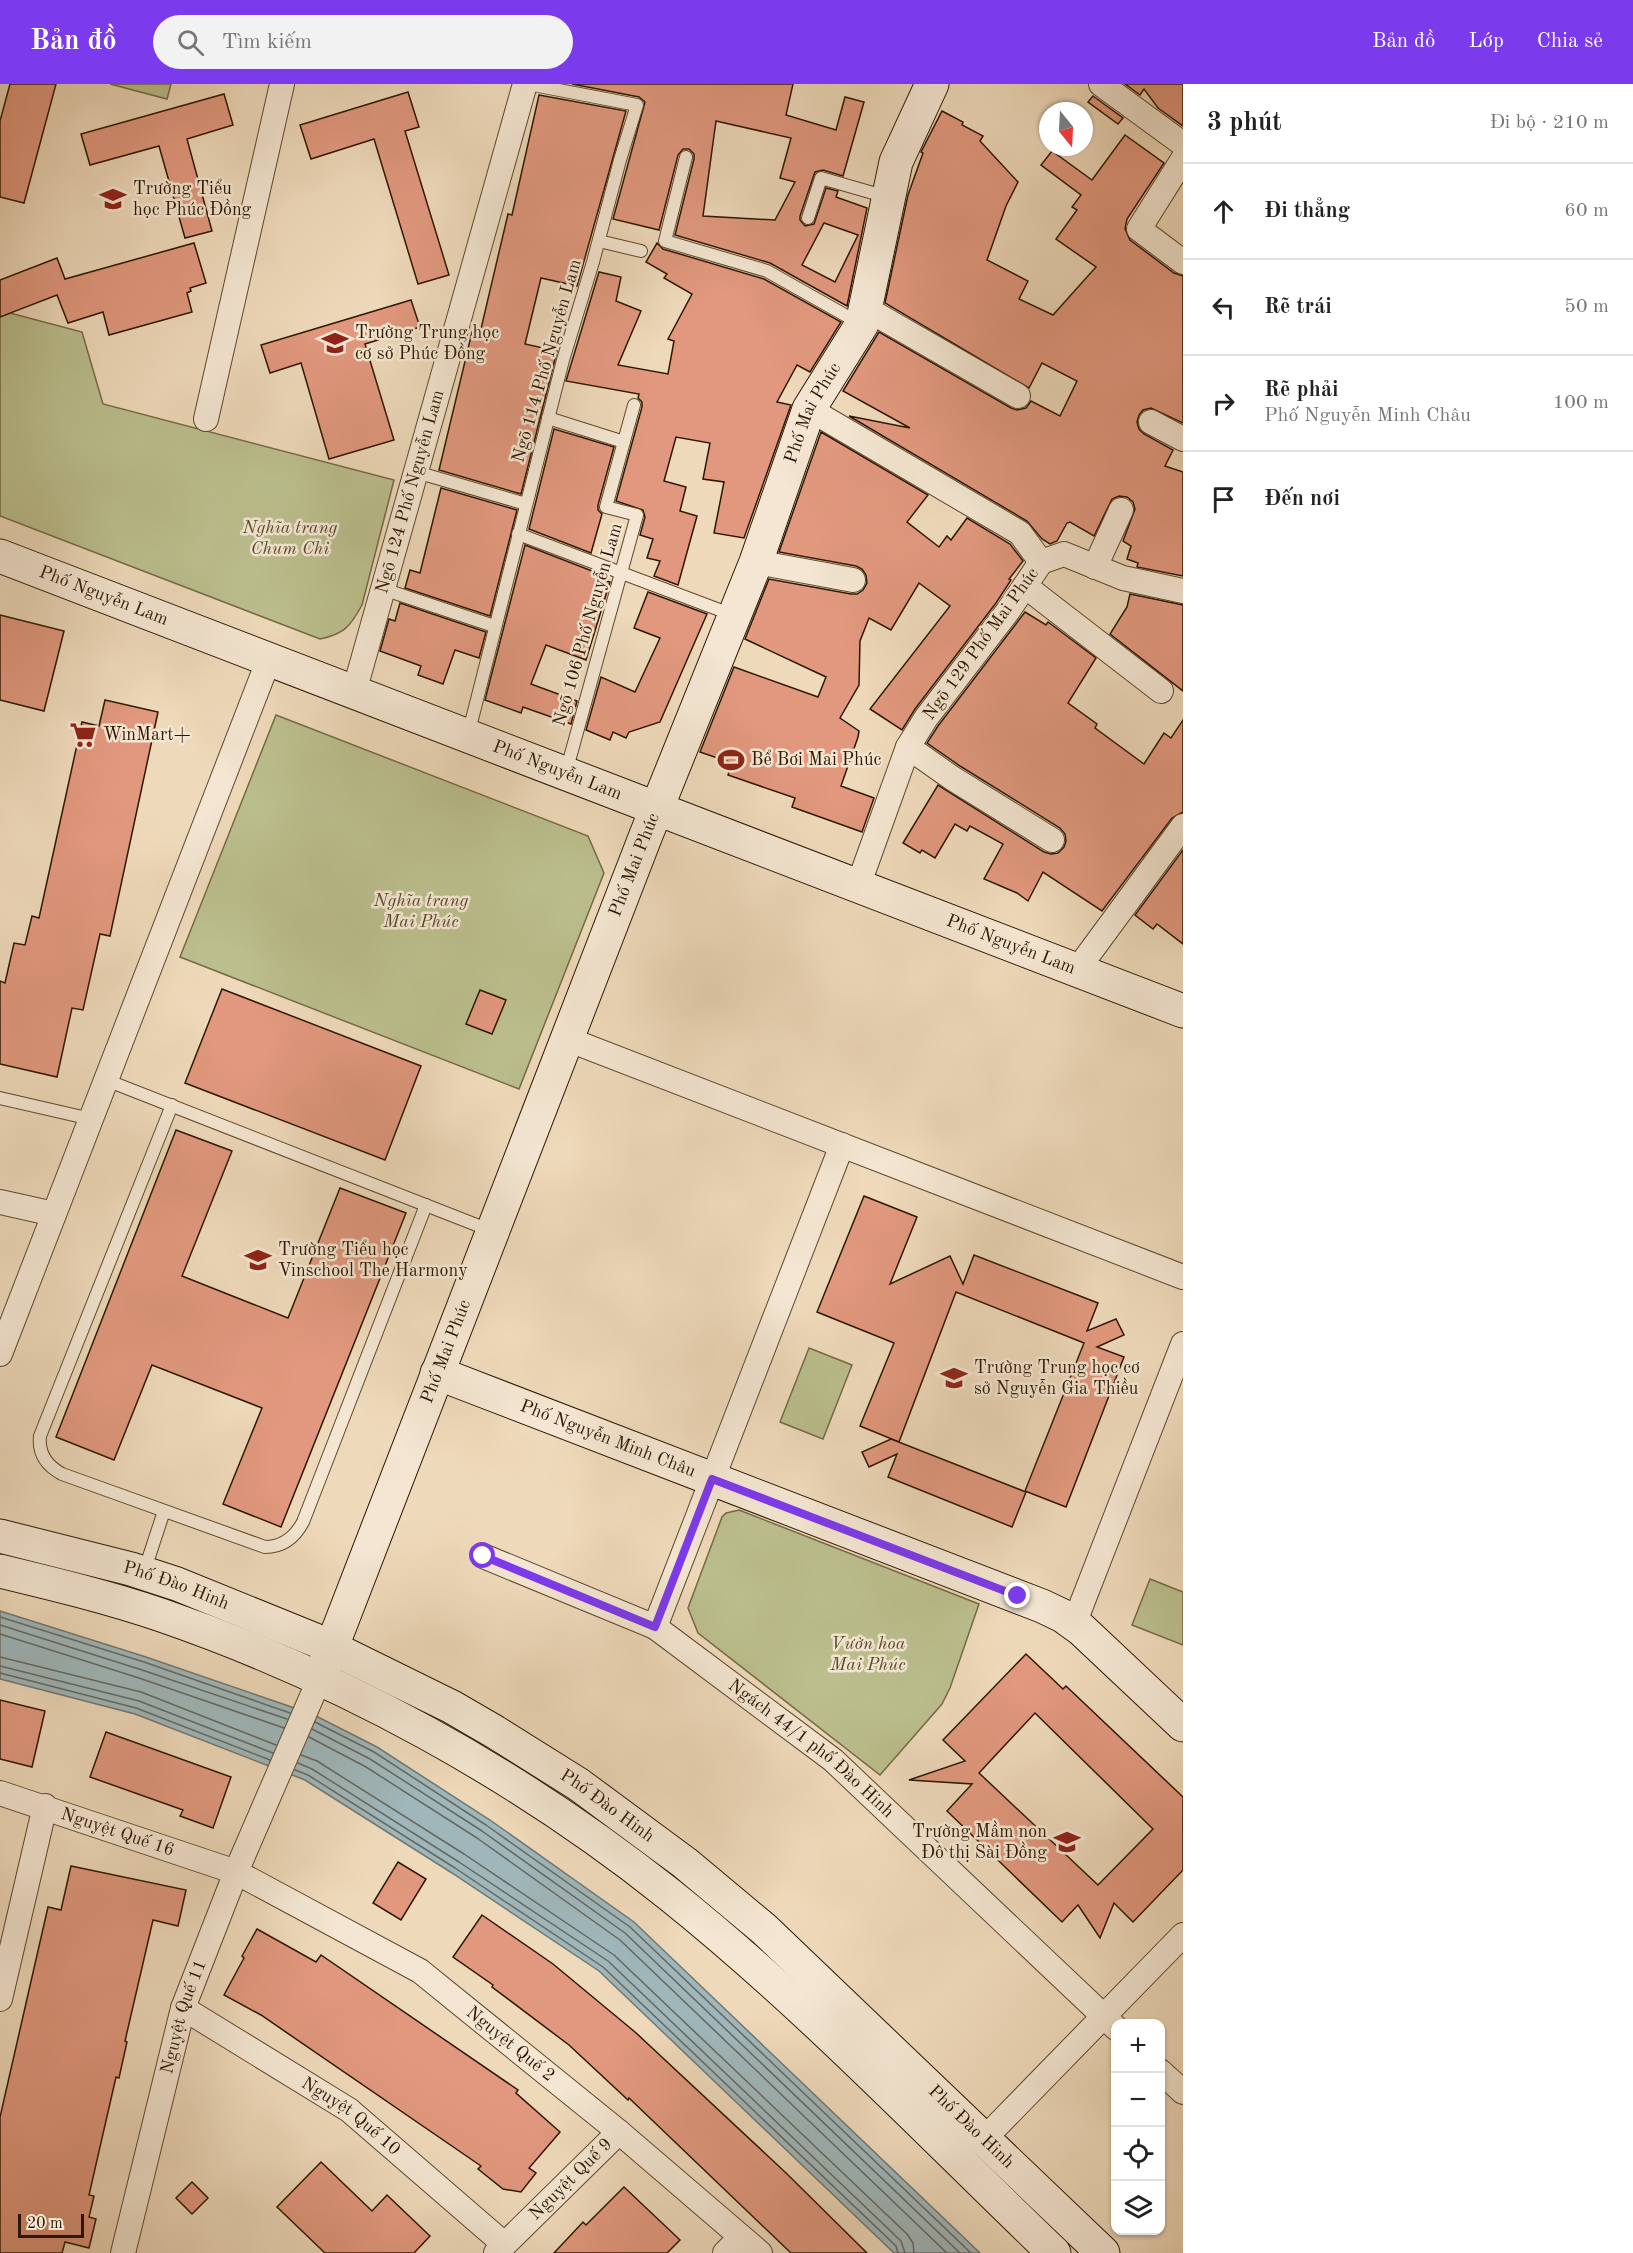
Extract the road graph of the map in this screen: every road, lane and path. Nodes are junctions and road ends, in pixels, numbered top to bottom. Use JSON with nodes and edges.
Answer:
{"nodes":[{"id":1,"x":282,"y":84,"type":"edge"},
{"id":2,"x":527,"y":84,"type":"edge"},
{"id":3,"x":932,"y":84,"type":"edge"},
{"id":4,"x":1101,"y":84,"type":"edge"},
{"id":5,"x":1183,"y":144,"type":"edge"},
{"id":6,"x":686,"y":157,"type":"dead end"},
{"id":7,"x":1183,"y":159,"type":"edge"},
{"id":8,"x":888,"y":198,"type":"junction"},
{"id":9,"x":808,"y":218,"type":"dead end"},
{"id":10,"x":599,"y":240,"type":"junction"},
{"id":11,"x":641,"y":251,"type":"dead end"},
{"id":12,"x":1183,"y":262,"type":"edge"},
{"id":13,"x":863,"y":316,"type":"junction"},
{"id":14,"x":1018,"y":396,"type":"dead end"},
{"id":15,"x":634,"y":405,"type":"dead end"},
{"id":16,"x":809,"y":409,"type":"junction"},
{"id":17,"x":548,"y":418,"type":"junction"},
{"id":18,"x":206,"y":419,"type":"dead end"},
{"id":19,"x":1151,"y":422,"type":"dead end"},
{"id":20,"x":1183,"y":439,"type":"edge"},
{"id":21,"x":624,"y":442,"type":"junction"},
{"id":22,"x":416,"y":472,"type":"junction"},
{"id":23,"x":526,"y":504,"type":"junction"},
{"id":24,"x":1121,"y":510,"type":"dead end"},
{"id":25,"x":518,"y":534,"type":"junction"},
{"id":26,"x":0,"y":556,"type":"edge"},
{"id":27,"x":756,"y":562,"type":"junction"},
{"id":28,"x":1041,"y":562,"type":"junction"},
{"id":29,"x":1095,"y":567,"type":"junction"},
{"id":30,"x":622,"y":573,"type":"junction"},
{"id":31,"x":853,"y":580,"type":"dead end"},
{"id":32,"x":1025,"y":586,"type":"junction"},
{"id":33,"x":383,"y":589,"type":"junction"},
{"id":34,"x":1183,"y":591,"type":"edge"},
{"id":35,"x":734,"y":616,"type":"junction"},
{"id":36,"x":494,"y":626,"type":"junction"},
{"id":37,"x":269,"y":659,"type":"junction"},
{"id":38,"x":1161,"y":691,"type":"dead end"},
{"id":39,"x":354,"y":692,"type":"junction"},
{"id":40,"x":468,"y":736,"type":"junction"},
{"id":41,"x":908,"y":747,"type":"junction"},
{"id":42,"x":566,"y":774,"type":"junction"},
{"id":43,"x":657,"y":808,"type":"junction"},
{"id":44,"x":1183,"y":826,"type":"edge"},
{"id":45,"x":1052,"y":840,"type":"dead end"},
{"id":46,"x":858,"y":886,"type":"junction"},
{"id":47,"x":1077,"y":970,"type":"junction"},
{"id":48,"x":1183,"y":1011,"type":"edge"},
{"id":49,"x":567,"y":1039,"type":"junction"},
{"id":50,"x":106,"y":1080,"type":"junction"},
{"id":51,"x":0,"y":1098,"type":"edge"},
{"id":52,"x":172,"y":1106,"type":"junction"},
{"id":53,"x":91,"y":1119,"type":"junction"},
{"id":54,"x":842,"y":1145,"type":"junction"},
{"id":55,"x":0,"y":1202,"type":"edge"},
{"id":56,"x":426,"y":1205,"type":"junction"},
{"id":57,"x":54,"y":1214,"type":"junction"},
{"id":58,"x":493,"y":1231,"type":"junction"},
{"id":59,"x":1183,"y":1277,"type":"edge"},
{"id":60,"x":1183,"y":1344,"type":"edge"},
{"id":61,"x":0,"y":1353,"type":"edge"},
{"id":62,"x":438,"y":1373,"type":"junction"},
{"id":63,"x":712,"y":1479,"type":"junction"},
{"id":64,"x":164,"y":1511,"type":"junction"},
{"id":65,"x":0,"y":1536,"type":"edge"},
{"id":66,"x":483,"y":1556,"type":"dead end"},
{"id":67,"x":0,"y":1571,"type":"edge"},
{"id":68,"x":144,"y":1573,"type":"junction"},
{"id":69,"x":1074,"y":1624,"type":"junction"},
{"id":70,"x":655,"y":1627,"type":"junction"},
{"id":71,"x":331,"y":1647,"type":"junction"},
{"id":72,"x":316,"y":1690,"type":"junction"},
{"id":73,"x":1183,"y":1725,"type":"edge"},
{"id":74,"x":0,"y":1792,"type":"edge"},
{"id":75,"x":45,"y":1806,"type":"junction"},
{"id":76,"x":236,"y":1872,"type":"junction"},
{"id":77,"x":1183,"y":1935,"type":"edge"},
{"id":78,"x":0,"y":2000,"type":"edge"},
{"id":79,"x":183,"y":2008,"type":"junction"},
{"id":80,"x":1109,"y":2022,"type":"edge"},
{"id":81,"x":1163,"y":2073,"type":"edge"},
{"id":82,"x":1183,"y":2092,"type":"edge"},
{"id":83,"x":620,"y":2132,"type":"junction"},
{"id":84,"x":984,"y":2139,"type":"junction"},
{"id":85,"x":733,"y":2245,"type":"edge"},
{"id":86,"x":500,"y":2248,"type":"edge"},
{"id":87,"x":123,"y":2253,"type":"edge"},
{"id":88,"x":760,"y":2253,"type":"edge"},
{"id":89,"x":1054,"y":2253,"type":"edge"},
{"id":90,"x":1103,"y":2253,"type":"edge"}],
"edges":[{"from":1,"to":18,"type":"street"},
{"from":2,"to":10,"type":"lane","name":"Ngõ 114 Phố Nguyễn Lam"},
{"from":2,"to":22,"type":"street","name":"Ngõ 124 Phố Nguyễn Lam"},
{"from":3,"to":8,"type":"street","name":"Phố Mai Phúc"},
{"from":4,"to":5,"type":"street"},
{"from":6,"to":13,"type":"lane"},
{"from":7,"to":12,"type":"street"},
{"from":8,"to":9,"type":"lane"},
{"from":8,"to":13,"type":"street","name":"Phố Mai Phúc"},
{"from":10,"to":11,"type":"lane"},
{"from":10,"to":17,"type":"lane","name":"Ngõ 114 Phố Nguyễn Lam"},
{"from":13,"to":14,"type":"street"},
{"from":13,"to":16,"type":"street","name":"Phố Mai Phúc"},
{"from":15,"to":21,"type":"lane","name":"Ngõ 106 Phố Nguyễn Lam"},
{"from":16,"to":27,"type":"street","name":"Phố Mai Phúc"},
{"from":16,"to":28,"type":"street","name":"Ngõ 129 Phố Mai Phúc"},
{"from":17,"to":21,"type":"lane"},
{"from":17,"to":23,"type":"lane","name":"Ngõ 114 Phố Nguyễn Lam"},
{"from":19,"to":20,"type":"street"},
{"from":21,"to":30,"type":"lane","name":"Ngõ 106 Phố Nguyễn Lam"},
{"from":22,"to":23,"type":"lane"},
{"from":22,"to":33,"type":"street","name":"Ngõ 124 Phố Nguyễn Lam"},
{"from":23,"to":25,"type":"lane","name":"Ngõ 114 Phố Nguyễn Lam"},
{"from":24,"to":29,"type":"street"},
{"from":25,"to":30,"type":"lane"},
{"from":25,"to":36,"type":"lane","name":"Ngõ 114 Phố Nguyễn Lam"},
{"from":26,"to":37,"type":"street","name":"Phố Nguyễn Lam"},
{"from":27,"to":31,"type":"street"},
{"from":27,"to":35,"type":"street","name":"Phố Mai Phúc"},
{"from":28,"to":29,"type":"street"},
{"from":28,"to":32,"type":"street","name":"Ngõ 129 Phố Mai Phúc"},
{"from":29,"to":34,"type":"street"},
{"from":30,"to":35,"type":"lane"},
{"from":30,"to":42,"type":"lane","name":"Ngõ 106 Phố Nguyễn Lam"},
{"from":32,"to":38,"type":"street"},
{"from":32,"to":41,"type":"street","name":"Ngõ 129 Phố Mai Phúc"},
{"from":33,"to":36,"type":"lane"},
{"from":33,"to":39,"type":"street","name":"Ngõ 124 Phố Nguyễn Lam"},
{"from":35,"to":43,"type":"street","name":"Phố Mai Phúc"},
{"from":36,"to":40,"type":"lane","name":"Ngõ 114 Phố Nguyễn Lam"},
{"from":37,"to":39,"type":"street","name":"Phố Nguyễn Lam"},
{"from":37,"to":50,"type":"street"},
{"from":39,"to":40,"type":"street","name":"Phố Nguyễn Lam"},
{"from":40,"to":42,"type":"street","name":"Phố Nguyễn Lam"},
{"from":41,"to":45,"type":"street"},
{"from":41,"to":46,"type":"street","name":"Ngõ 129 Phố Mai Phúc"},
{"from":42,"to":43,"type":"street","name":"Phố Nguyễn Lam"},
{"from":43,"to":46,"type":"street","name":"Phố Nguyễn Lam"},
{"from":43,"to":49,"type":"street","name":"Phố Mai Phúc"},
{"from":44,"to":47,"type":"street"},
{"from":46,"to":47,"type":"street","name":"Phố Nguyễn Lam"},
{"from":47,"to":48,"type":"street","name":"Phố Nguyễn Lam"},
{"from":49,"to":54,"type":"street"},
{"from":49,"to":58,"type":"street","name":"Phố Mai Phúc"},
{"from":50,"to":52,"type":"lane"},
{"from":50,"to":53,"type":"street"},
{"from":51,"to":53,"type":"lane"},
{"from":52,"to":56,"type":"lane"},
{"from":52,"to":64,"type":"lane"},
{"from":53,"to":57,"type":"street"},
{"from":54,"to":59,"type":"street"},
{"from":54,"to":63,"type":"street"},
{"from":55,"to":57,"type":"street"},
{"from":56,"to":58,"type":"lane"},
{"from":56,"to":64,"type":"lane"},
{"from":57,"to":61,"type":"street"},
{"from":58,"to":62,"type":"street","name":"Phố Mai Phúc"},
{"from":60,"to":69,"type":"street"},
{"from":62,"to":63,"type":"street","name":"Phố Nguyễn Minh Châu"},
{"from":62,"to":71,"type":"street","name":"Phố Mai Phúc"},
{"from":63,"to":69,"type":"street","name":"Phố Nguyễn Minh Châu"},
{"from":63,"to":70,"type":"street"},
{"from":64,"to":68,"type":"lane"},
{"from":65,"to":68,"type":"street","name":"Phố Đào Hinh"},
{"from":66,"to":70,"type":"street","name":"Ngách 44/1 phố Đào Hinh"},
{"from":67,"to":72,"type":"street","name":"Phố Đào Hinh"},
{"from":68,"to":71,"type":"street","name":"Phố Đào Hinh"},
{"from":69,"to":73,"type":"street","name":"Phố Nguyễn Minh Châu"},
{"from":70,"to":80,"type":"street","name":"Ngách 44/1 phố Đào Hinh"},
{"from":71,"to":72,"type":"street","name":"Phố Mai Phúc"},
{"from":71,"to":84,"type":"street","name":"Phố Đào Hinh"},
{"from":72,"to":76,"type":"street","name":"Nguyệt Quế 11"},
{"from":72,"to":89,"type":"street","name":"Phố Đào Hinh"},
{"from":74,"to":75,"type":"street","name":"Nguyệt Quế 16"},
{"from":75,"to":76,"type":"street","name":"Nguyệt Quế 16"},
{"from":75,"to":78,"type":"street"},
{"from":76,"to":79,"type":"street","name":"Nguyệt Quế 11"},
{"from":76,"to":83,"type":"street","name":"Nguyệt Quế 2"},
{"from":77,"to":80,"type":"street"},
{"from":79,"to":86,"type":"street","name":"Nguyệt Quế 10"},
{"from":79,"to":87,"type":"street","name":"Nguyệt Quế 11"},
{"from":80,"to":84,"type":"street"},
{"from":81,"to":82,"type":"street"},
{"from":83,"to":85,"type":"street","name":"Nguyệt Quế 2"},
{"from":83,"to":86,"type":"street","name":"Nguyệt Quế 9"},
{"from":84,"to":90,"type":"street","name":"Phố Đào Hinh"},
{"from":85,"to":88,"type":"street","name":"Nguyệt Quế 2"}]}
